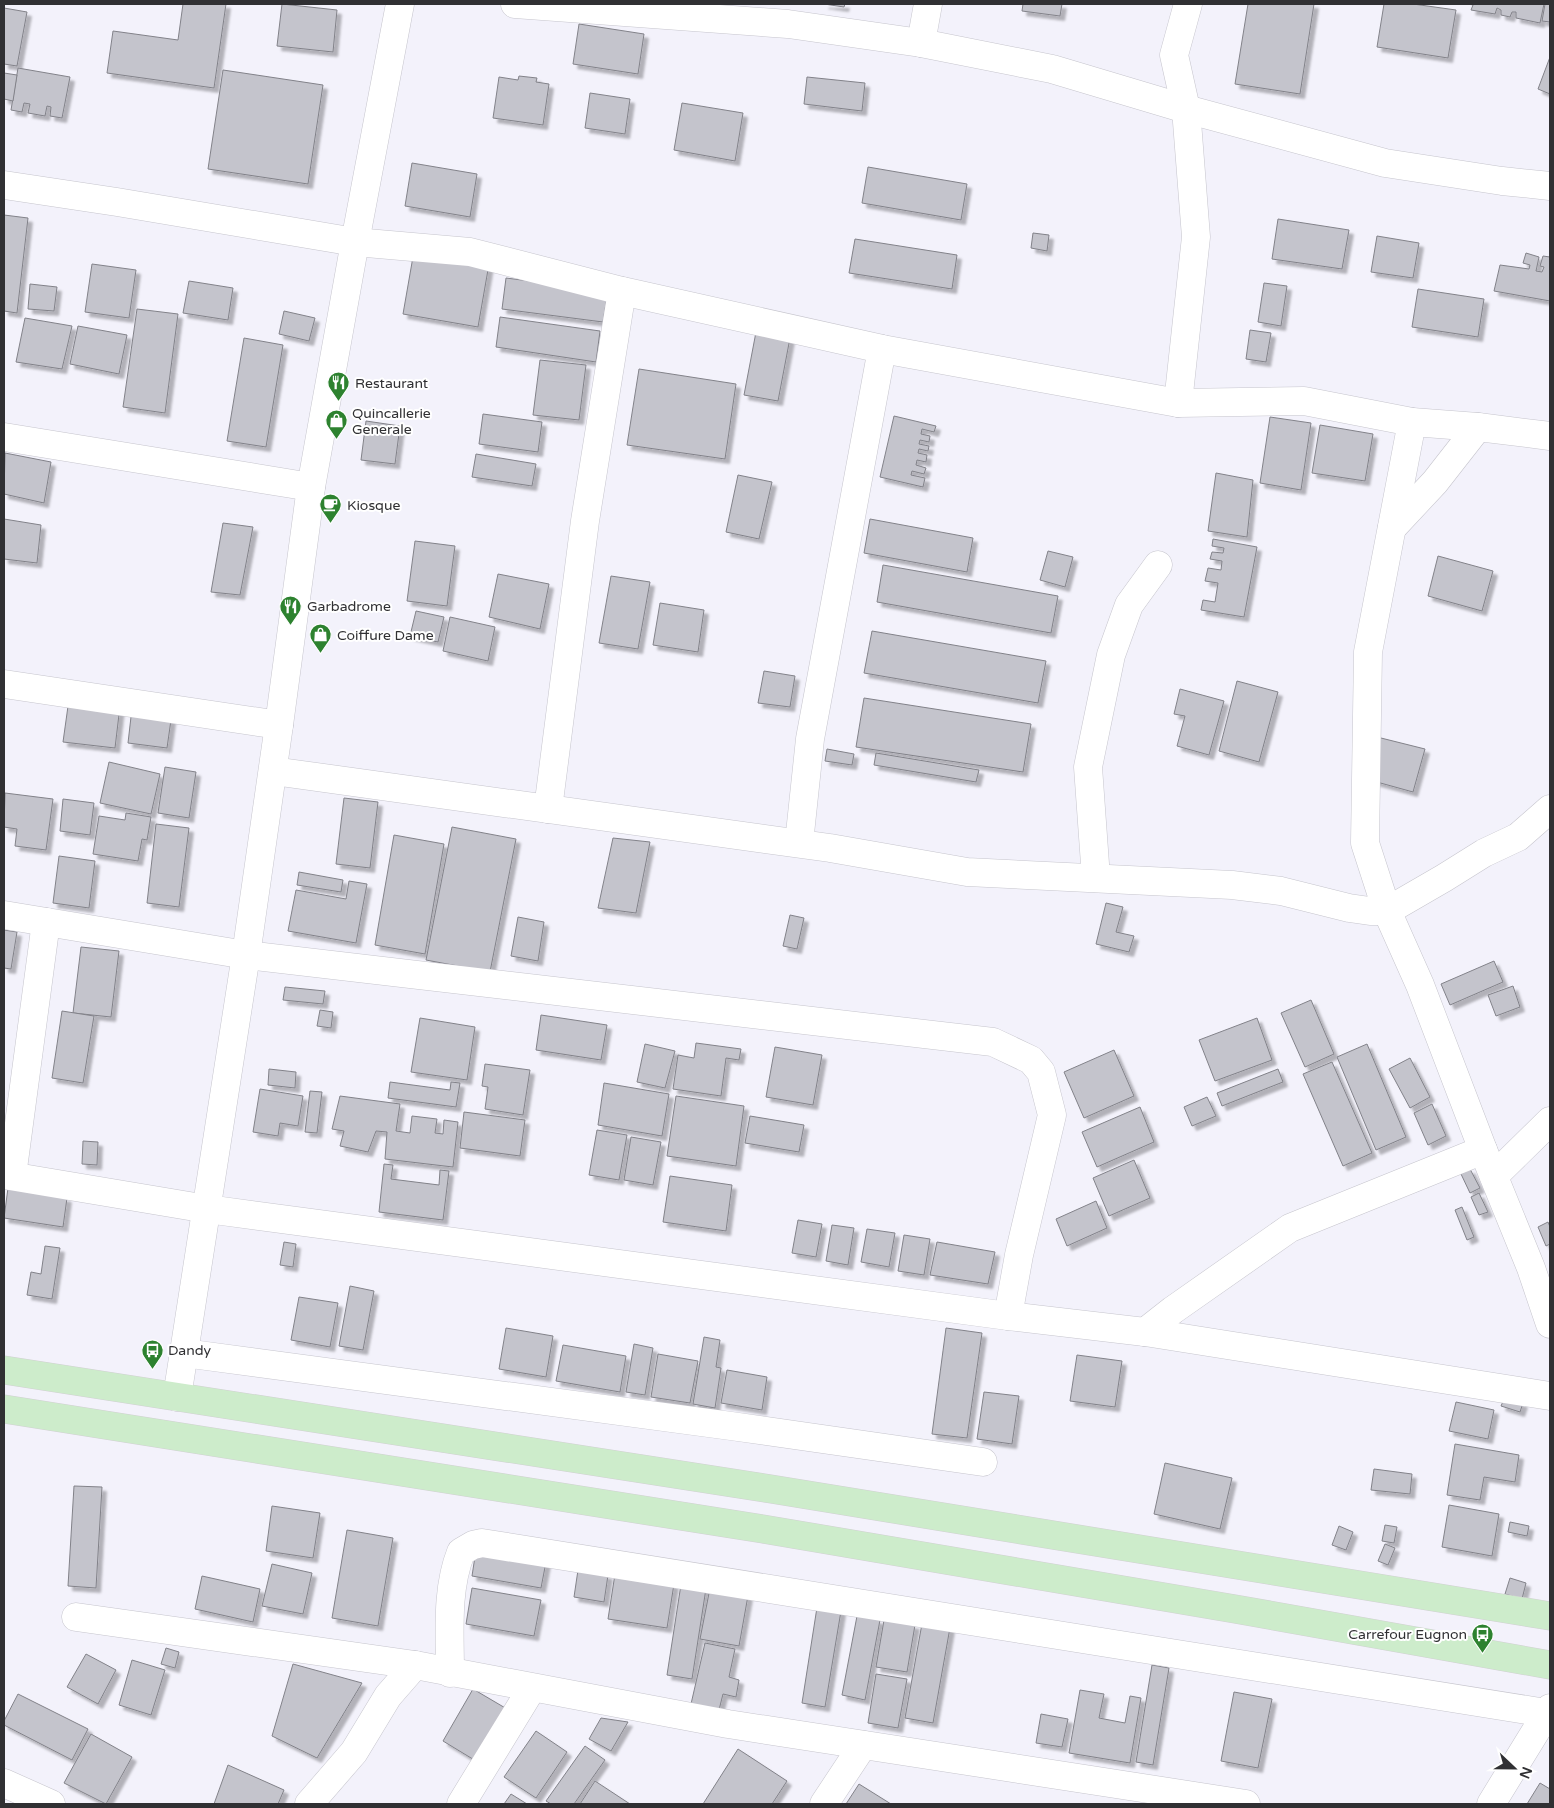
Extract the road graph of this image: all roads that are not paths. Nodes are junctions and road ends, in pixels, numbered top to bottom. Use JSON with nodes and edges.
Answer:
{"nodes":[{"id":1,"x":400,"y":4,"type":"edge"},
{"id":2,"x":515,"y":4,"type":"edge"},
{"id":3,"x":928,"y":4,"type":"edge"},
{"id":4,"x":1188,"y":4,"type":"edge"},
{"id":5,"x":674,"y":10,"type":"edge"},
{"id":6,"x":921,"y":42,"type":"junction"},
{"id":7,"x":1186,"y":109,"type":"junction"},
{"id":8,"x":4,"y":185,"type":"edge"},
{"id":9,"x":1550,"y":186,"type":"edge"},
{"id":10,"x":355,"y":242,"type":"junction"},
{"id":11,"x":622,"y":290,"type":"junction"},
{"id":12,"x":882,"y":349,"type":"junction"},
{"id":13,"x":1178,"y":403,"type":"junction"},
{"id":14,"x":1412,"y":422,"type":"junction"},
{"id":15,"x":1478,"y":427,"type":"junction"},
{"id":16,"x":1550,"y":436,"type":"edge"},
{"id":17,"x":4,"y":437,"type":"edge"},
{"id":18,"x":311,"y":487,"type":"junction"},
{"id":19,"x":1392,"y":528,"type":"junction"},
{"id":20,"x":1158,"y":565,"type":"dead end"},
{"id":21,"x":4,"y":684,"type":"edge"},
{"id":22,"x":279,"y":726,"type":"junction"},
{"id":23,"x":272,"y":771,"type":"junction"},
{"id":24,"x":548,"y":809,"type":"junction"},
{"id":25,"x":1550,"y":809,"type":"edge"},
{"id":26,"x":1550,"y":835,"type":"edge"},
{"id":27,"x":1518,"y":838,"type":"junction"},
{"id":28,"x":799,"y":844,"type":"junction"},
{"id":29,"x":1096,"y":878,"type":"junction"},
{"id":30,"x":1387,"y":911,"type":"junction"},
{"id":31,"x":4,"y":915,"type":"edge"},
{"id":32,"x":46,"y":922,"type":"junction"},
{"id":33,"x":246,"y":955,"type":"junction"},
{"id":34,"x":1550,"y":1121,"type":"edge"},
{"id":35,"x":1483,"y":1150,"type":"junction"},
{"id":36,"x":8,"y":1176,"type":"edge"},
{"id":37,"x":1494,"y":1176,"type":"junction"},
{"id":38,"x":207,"y":1209,"type":"junction"},
{"id":39,"x":1541,"y":1267,"type":"edge"},
{"id":40,"x":1008,"y":1316,"type":"junction"},
{"id":41,"x":1550,"y":1324,"type":"edge"},
{"id":42,"x":1145,"y":1332,"type":"junction"},
{"id":43,"x":184,"y":1353,"type":"junction"},
{"id":44,"x":4,"y":1370,"type":"edge"},
{"id":45,"x":1550,"y":1396,"type":"edge"},
{"id":46,"x":177,"y":1397,"type":"junction"},
{"id":47,"x":4,"y":1409,"type":"edge"},
{"id":48,"x":983,"y":1462,"type":"dead end"},
{"id":49,"x":1550,"y":1616,"type":"edge"},
{"id":50,"x":76,"y":1617,"type":"dead end"},
{"id":51,"x":1550,"y":1665,"type":"edge"},
{"id":52,"x":415,"y":1666,"type":"junction"},
{"id":53,"x":450,"y":1673,"type":"junction"},
{"id":54,"x":532,"y":1688,"type":"junction"},
{"id":55,"x":1548,"y":1711,"type":"edge"},
{"id":56,"x":863,"y":1745,"type":"junction"},
{"id":57,"x":4,"y":1783,"type":"edge"},
{"id":58,"x":1098,"y":1794,"type":"edge"},
{"id":59,"x":51,"y":1804,"type":"edge"},
{"id":60,"x":309,"y":1804,"type":"edge"},
{"id":61,"x":460,"y":1804,"type":"edge"},
{"id":62,"x":824,"y":1804,"type":"edge"},
{"id":63,"x":1246,"y":1804,"type":"edge"},
{"id":64,"x":1491,"y":1804,"type":"edge"}],
"edges":[{"from":1,"to":10,"type":"street"},
{"from":2,"to":5,"type":"street"},
{"from":3,"to":6,"type":"street"},
{"from":4,"to":7,"type":"street"},
{"from":5,"to":6,"type":"street"},
{"from":6,"to":7,"type":"street"},
{"from":7,"to":9,"type":"street"},
{"from":7,"to":13,"type":"street"},
{"from":8,"to":10,"type":"street"},
{"from":10,"to":11,"type":"street"},
{"from":10,"to":18,"type":"street"},
{"from":11,"to":12,"type":"street"},
{"from":11,"to":24,"type":"street"},
{"from":12,"to":13,"type":"street"},
{"from":12,"to":28,"type":"street"},
{"from":13,"to":14,"type":"street"},
{"from":14,"to":15,"type":"street"},
{"from":14,"to":19,"type":"street"},
{"from":15,"to":16,"type":"street"},
{"from":15,"to":19,"type":"street"},
{"from":17,"to":18,"type":"street"},
{"from":18,"to":22,"type":"street"},
{"from":19,"to":30,"type":"street"},
{"from":20,"to":29,"type":"street"},
{"from":21,"to":22,"type":"street"},
{"from":22,"to":23,"type":"street"},
{"from":23,"to":24,"type":"street"},
{"from":23,"to":33,"type":"street"},
{"from":24,"to":28,"type":"street"},
{"from":25,"to":27,"type":"street"},
{"from":26,"to":27,"type":"street"},
{"from":27,"to":30,"type":"street"},
{"from":28,"to":29,"type":"street"},
{"from":29,"to":30,"type":"street"},
{"from":30,"to":35,"type":"street"},
{"from":31,"to":32,"type":"street"},
{"from":32,"to":33,"type":"street"},
{"from":32,"to":36,"type":"street"},
{"from":33,"to":38,"type":"street"},
{"from":33,"to":40,"type":"street"},
{"from":34,"to":37,"type":"street"},
{"from":35,"to":37,"type":"street"},
{"from":35,"to":42,"type":"street"},
{"from":36,"to":38,"type":"street"},
{"from":37,"to":39,"type":"street"},
{"from":38,"to":40,"type":"street"},
{"from":38,"to":43,"type":"street"},
{"from":39,"to":41,"type":"street"},
{"from":40,"to":42,"type":"street"},
{"from":42,"to":45,"type":"street"},
{"from":43,"to":46,"type":"street"},
{"from":43,"to":48,"type":"street"},
{"from":44,"to":46,"type":"main road"},
{"from":46,"to":49,"type":"main road"},
{"from":47,"to":51,"type":"main road"},
{"from":50,"to":52,"type":"street"},
{"from":52,"to":53,"type":"street"},
{"from":52,"to":60,"type":"street"},
{"from":53,"to":54,"type":"street"},
{"from":53,"to":55,"type":"street"},
{"from":54,"to":56,"type":"street"},
{"from":54,"to":61,"type":"street"},
{"from":55,"to":64,"type":"street"},
{"from":56,"to":58,"type":"street"},
{"from":56,"to":62,"type":"street"},
{"from":57,"to":59,"type":"street"},
{"from":58,"to":63,"type":"street"}]}
